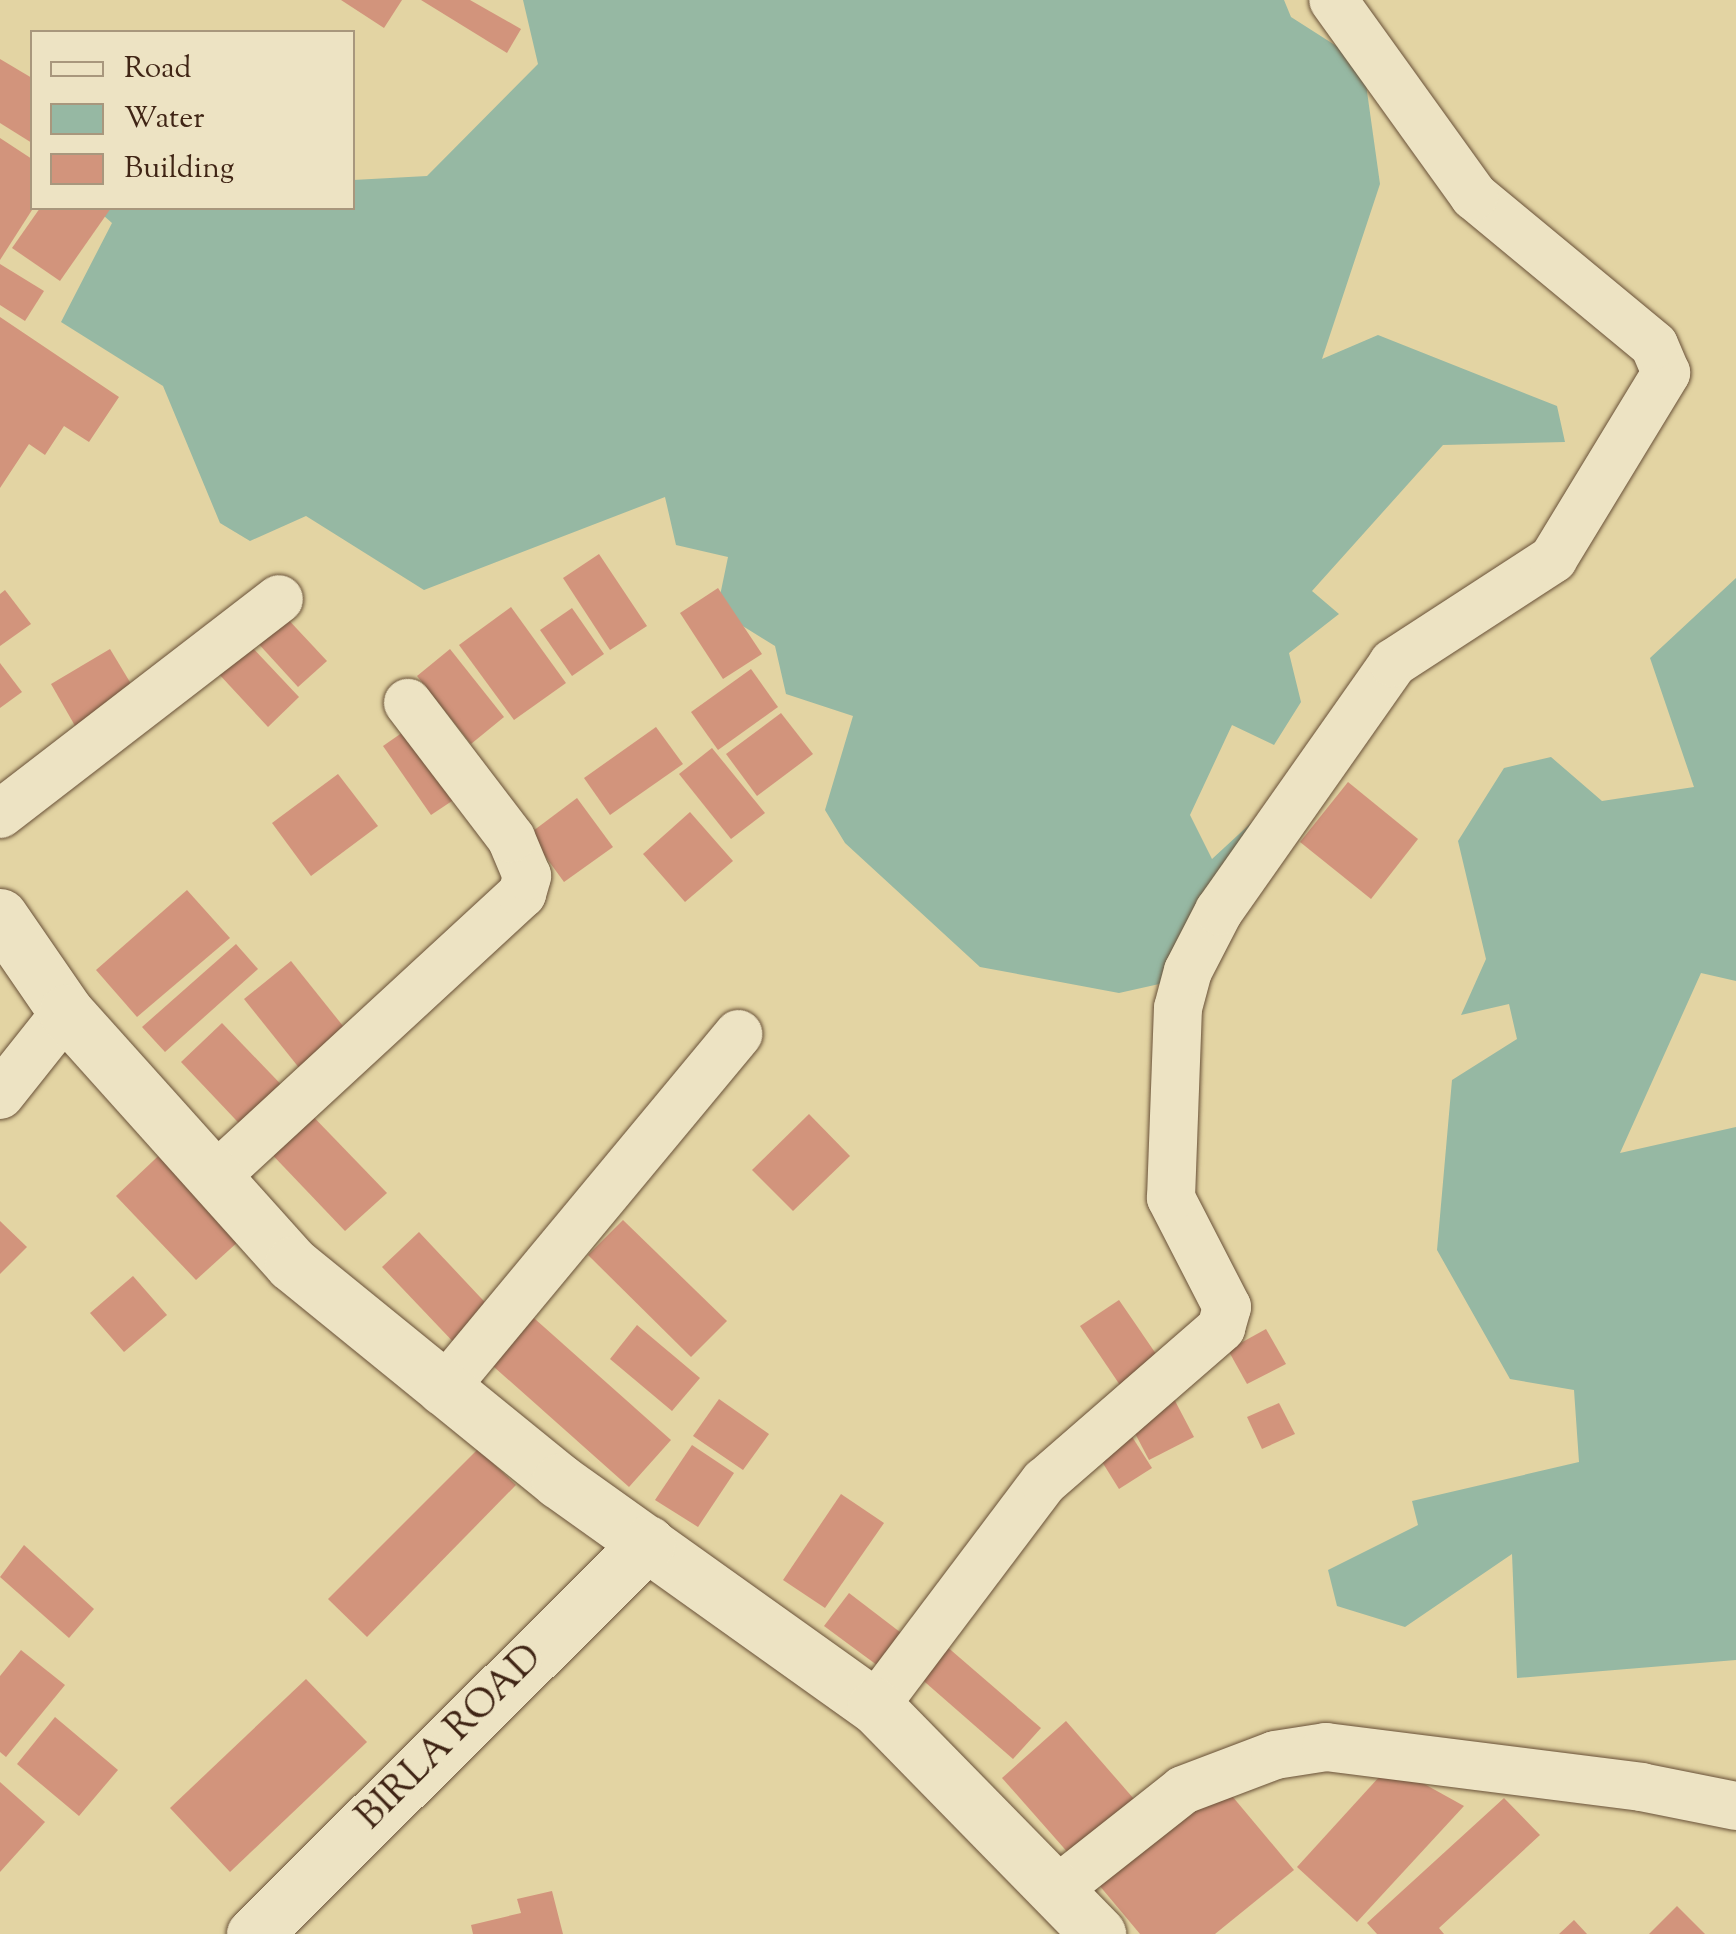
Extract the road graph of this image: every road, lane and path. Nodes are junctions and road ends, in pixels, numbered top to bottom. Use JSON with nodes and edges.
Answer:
{"nodes":[{"id":1,"x":1333,"y":0,"type":"edge"},
{"id":2,"x":279,"y":600,"type":"dead end"},
{"id":3,"x":408,"y":703,"type":"dead end"},
{"id":4,"x":0,"y":814,"type":"edge"},
{"id":5,"x":0,"y":916,"type":"edge"},
{"id":6,"x":66,"y":1012,"type":"junction"},
{"id":7,"x":738,"y":1034,"type":"dead end"},
{"id":8,"x":0,"y":1095,"type":"edge"},
{"id":9,"x":215,"y":1178,"type":"junction"},
{"id":10,"x":442,"y":1391,"type":"junction"},
{"id":11,"x":648,"y":1543,"type":"junction"},
{"id":12,"x":875,"y":1706,"type":"junction"},
{"id":13,"x":1736,"y":1806,"type":"edge"},
{"id":14,"x":1054,"y":1892,"type":"junction"},
{"id":15,"x":254,"y":1934,"type":"edge"},
{"id":16,"x":1098,"y":1934,"type":"edge"}],
"edges":[{"from":1,"to":12,"type":"street"},
{"from":2,"to":4,"type":"street"},
{"from":3,"to":9,"type":"street"},
{"from":5,"to":6,"type":"main road"},
{"from":6,"to":8,"type":"street"},
{"from":6,"to":9,"type":"main road"},
{"from":7,"to":10,"type":"street"},
{"from":9,"to":10,"type":"main road"},
{"from":10,"to":11,"type":"main road"},
{"from":11,"to":12,"type":"main road"},
{"from":11,"to":15,"type":"main road","name":"BIRLA ROAD"},
{"from":12,"to":14,"type":"main road"},
{"from":13,"to":14,"type":"street"},
{"from":14,"to":16,"type":"main road"}]}
